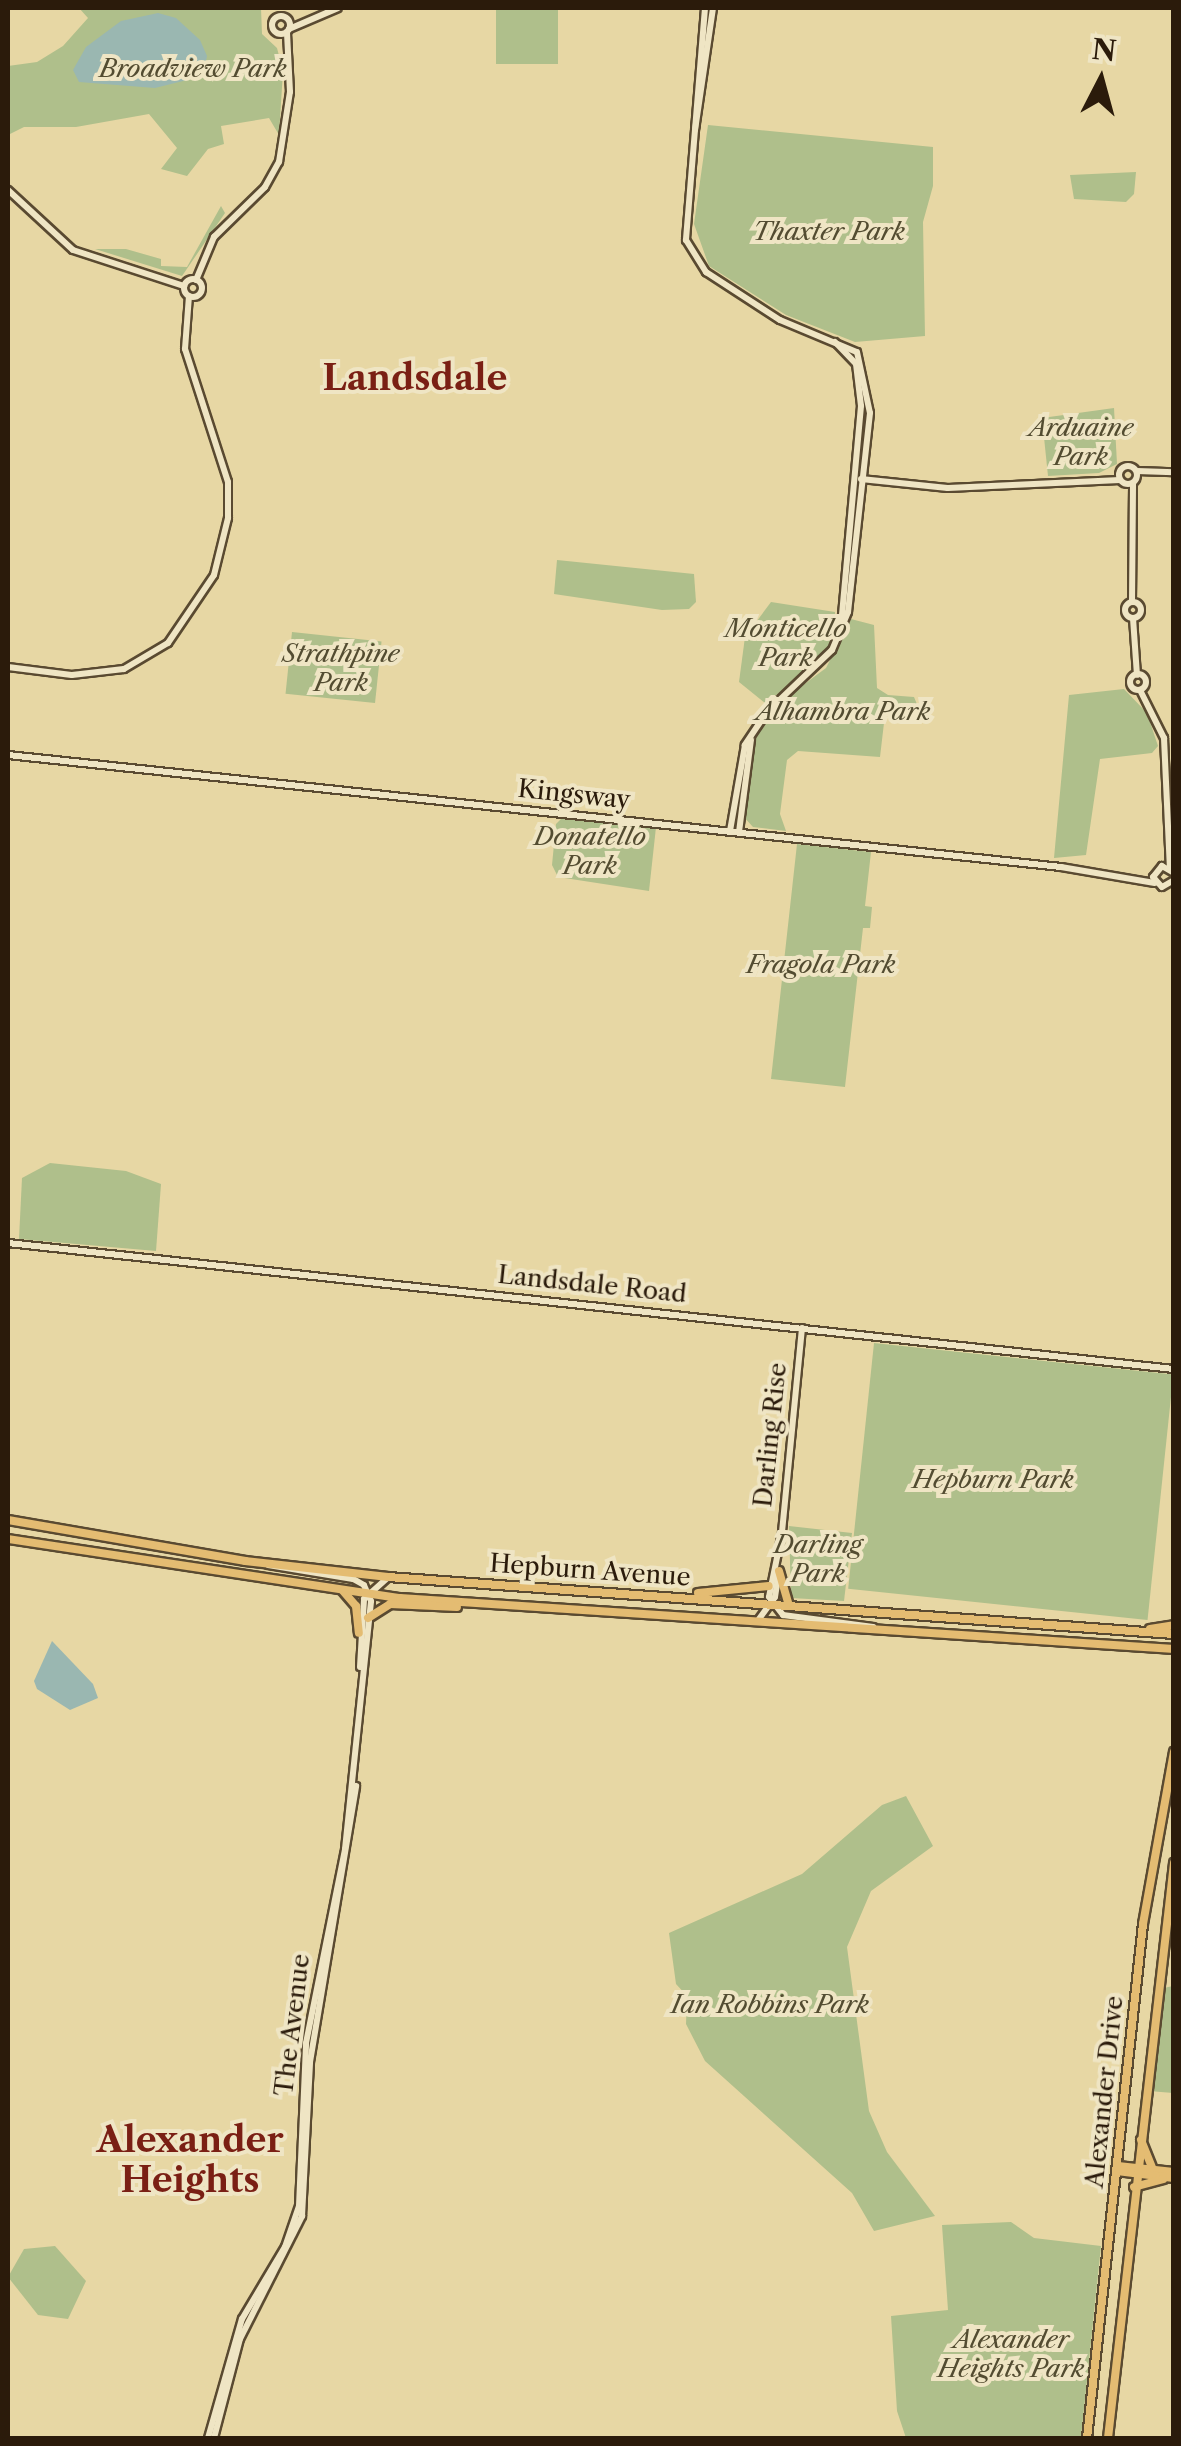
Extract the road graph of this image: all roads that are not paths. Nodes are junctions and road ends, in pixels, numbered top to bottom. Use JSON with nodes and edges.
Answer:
{"nodes":[{"id":1,"x":273,"y":8,"type":"edge"},
{"id":2,"x":338,"y":8,"type":"edge"},
{"id":3,"x":705,"y":8,"type":"edge"},
{"id":4,"x":713,"y":8,"type":"edge"},
{"id":5,"x":283,"y":25,"type":"junction"},
{"id":6,"x":693,"y":137,"type":"junction"},
{"id":7,"x":8,"y":190,"type":"edge"},
{"id":8,"x":196,"y":280,"type":"junction"},
{"id":9,"x":184,"y":286,"type":"junction"},
{"id":10,"x":189,"y":296,"type":"junction"},
{"id":11,"x":1136,"y":470,"type":"junction"},
{"id":12,"x":1174,"y":472,"type":"edge"},
{"id":13,"x":1158,"y":473,"type":"junction"},
{"id":14,"x":1121,"y":478,"type":"junction"},
{"id":15,"x":859,"y":479,"type":"junction"},
{"id":16,"x":1134,"y":482,"type":"junction"},
{"id":17,"x":1128,"y":503,"type":"junction"},
{"id":18,"x":8,"y":667,"type":"edge"},
{"id":19,"x":8,"y":755,"type":"edge"},
{"id":20,"x":735,"y":831,"type":"junction"},
{"id":21,"x":1166,"y":854,"type":"junction"},
{"id":22,"x":1157,"y":869,"type":"junction"},
{"id":23,"x":1136,"y":876,"type":"junction"},
{"id":24,"x":1172,"y":878,"type":"edge"},
{"id":25,"x":1155,"y":882,"type":"junction"},
{"id":26,"x":8,"y":1243,"type":"edge"},
{"id":27,"x":802,"y":1328,"type":"junction"},
{"id":28,"x":1173,"y":1368,"type":"edge"},
{"id":29,"x":8,"y":1520,"type":"edge"},
{"id":30,"x":8,"y":1538,"type":"edge"},
{"id":31,"x":267,"y":1564,"type":"junction"},
{"id":32,"x":778,"y":1566,"type":"junction"},
{"id":33,"x":388,"y":1577,"type":"junction"},
{"id":34,"x":769,"y":1586,"type":"junction"},
{"id":35,"x":343,"y":1590,"type":"junction"},
{"id":36,"x":368,"y":1594,"type":"junction"},
{"id":37,"x":664,"y":1596,"type":"junction"},
{"id":38,"x":772,"y":1602,"type":"junction"},
{"id":39,"x":471,"y":1603,"type":"junction"},
{"id":40,"x":788,"y":1603,"type":"junction"},
{"id":41,"x":368,"y":1618,"type":"junction"},
{"id":42,"x":759,"y":1619,"type":"junction"},
{"id":43,"x":1174,"y":1624,"type":"edge"},
{"id":44,"x":873,"y":1628,"type":"junction"},
{"id":45,"x":1141,"y":1630,"type":"junction"},
{"id":46,"x":359,"y":1633,"type":"junction"},
{"id":47,"x":1174,"y":1634,"type":"edge"},
{"id":48,"x":1174,"y":1652,"type":"edge"},
{"id":49,"x":360,"y":1667,"type":"junction"},
{"id":50,"x":1174,"y":1752,"type":"edge"},
{"id":51,"x":1170,"y":1794,"type":"edge"},
{"id":52,"x":1174,"y":1863,"type":"edge"},
{"id":53,"x":1140,"y":2130,"type":"junction"},
{"id":54,"x":1118,"y":2168,"type":"junction"},
{"id":55,"x":1136,"y":2170,"type":"junction"},
{"id":56,"x":1158,"y":2170,"type":"junction"},
{"id":57,"x":1173,"y":2176,"type":"edge"},
{"id":58,"x":1134,"y":2188,"type":"junction"},
{"id":59,"x":211,"y":2438,"type":"edge"},
{"id":60,"x":1087,"y":2438,"type":"edge"},
{"id":61,"x":1108,"y":2438,"type":"edge"}],
"edges":[{"from":1,"to":5,"type":"street"},
{"from":2,"to":5,"type":"street"},
{"from":3,"to":6,"type":"street"},
{"from":4,"to":6,"type":"street"},
{"from":5,"to":8,"type":"street"},
{"from":6,"to":15,"type":"street"},
{"from":7,"to":9,"type":"street"},
{"from":8,"to":9,"type":"street"},
{"from":8,"to":10,"type":"street"},
{"from":9,"to":10,"type":"street"},
{"from":10,"to":18,"type":"street"},
{"from":11,"to":13,"type":"street"},
{"from":11,"to":14,"type":"street"},
{"from":11,"to":16,"type":"street"},
{"from":12,"to":13,"type":"street"},
{"from":13,"to":16,"type":"street"},
{"from":14,"to":15,"type":"street"},
{"from":14,"to":16,"type":"street"},
{"from":14,"to":17,"type":"street"},
{"from":15,"to":20,"type":"street"},
{"from":16,"to":17,"type":"street"},
{"from":17,"to":21,"type":"street"},
{"from":19,"to":20,"type":"street","name":"Kingsway"},
{"from":20,"to":23,"type":"street","name":"Kingsway"},
{"from":21,"to":22,"type":"street"},
{"from":21,"to":24,"type":"street"},
{"from":22,"to":23,"type":"street","name":"Kingsway"},
{"from":22,"to":24,"type":"street"},
{"from":22,"to":25,"type":"street"},
{"from":23,"to":25,"type":"street","name":"Kingsway"},
{"from":24,"to":25,"type":"street","name":"Kingsway"},
{"from":26,"to":27,"type":"street","name":"Landsdale Road"},
{"from":27,"to":28,"type":"street","name":"Landsdale Road"},
{"from":27,"to":32,"type":"street","name":"Darling Rise"},
{"from":29,"to":31,"type":"main road","name":"Hepburn Avenue"},
{"from":30,"to":35,"type":"main road","name":"Hepburn Avenue"},
{"from":31,"to":33,"type":"main road","name":"Hepburn Avenue"},
{"from":31,"to":36,"type":"street"},
{"from":32,"to":34,"type":"street","name":"Darling Rise"},
{"from":32,"to":38,"type":"street","name":"Darling Rise"},
{"from":32,"to":40,"type":"main road"},
{"from":33,"to":36,"type":"street"},
{"from":33,"to":37,"type":"main road","name":"Hepburn Avenue"},
{"from":34,"to":37,"type":"main road"},
{"from":34,"to":38,"type":"street"},
{"from":35,"to":36,"type":"main road","name":"Hepburn Avenue"},
{"from":35,"to":46,"type":"main road"},
{"from":36,"to":39,"type":"main road","name":"Hepburn Avenue"},
{"from":36,"to":41,"type":"street","name":"The Avenue"},
{"from":36,"to":46,"type":"street","name":"The Avenue"},
{"from":37,"to":38,"type":"main road","name":"Hepburn Avenue"},
{"from":38,"to":40,"type":"main road","name":"Hepburn Avenue"},
{"from":38,"to":42,"type":"street","name":"Darling Rise"},
{"from":38,"to":44,"type":"street"},
{"from":39,"to":41,"type":"main road"},
{"from":39,"to":42,"type":"main road","name":"Hepburn Avenue"},
{"from":40,"to":45,"type":"main road","name":"Hepburn Avenue"},
{"from":41,"to":49,"type":"street","name":"The Avenue"},
{"from":42,"to":44,"type":"main road","name":"Hepburn Avenue"},
{"from":43,"to":45,"type":"main road"},
{"from":44,"to":48,"type":"main road","name":"Hepburn Avenue"},
{"from":45,"to":47,"type":"main road","name":"Hepburn Avenue"},
{"from":46,"to":49,"type":"street","name":"The Avenue"},
{"from":49,"to":59,"type":"street","name":"The Avenue"},
{"from":50,"to":51,"type":"main road","name":"Alexander Drive"},
{"from":51,"to":54,"type":"main road","name":"Alexander Drive"},
{"from":52,"to":53,"type":"main road","name":"Alexander Drive"},
{"from":53,"to":55,"type":"main road","name":"Alexander Drive"},
{"from":53,"to":56,"type":"main road"},
{"from":54,"to":55,"type":"main road"},
{"from":54,"to":60,"type":"main road","name":"Alexander Drive"},
{"from":55,"to":56,"type":"main road"},
{"from":55,"to":57,"type":"main road"},
{"from":55,"to":58,"type":"main road","name":"Alexander Drive"},
{"from":56,"to":57,"type":"main road"},
{"from":57,"to":58,"type":"main road"},
{"from":58,"to":61,"type":"main road","name":"Alexander Drive"}]}
